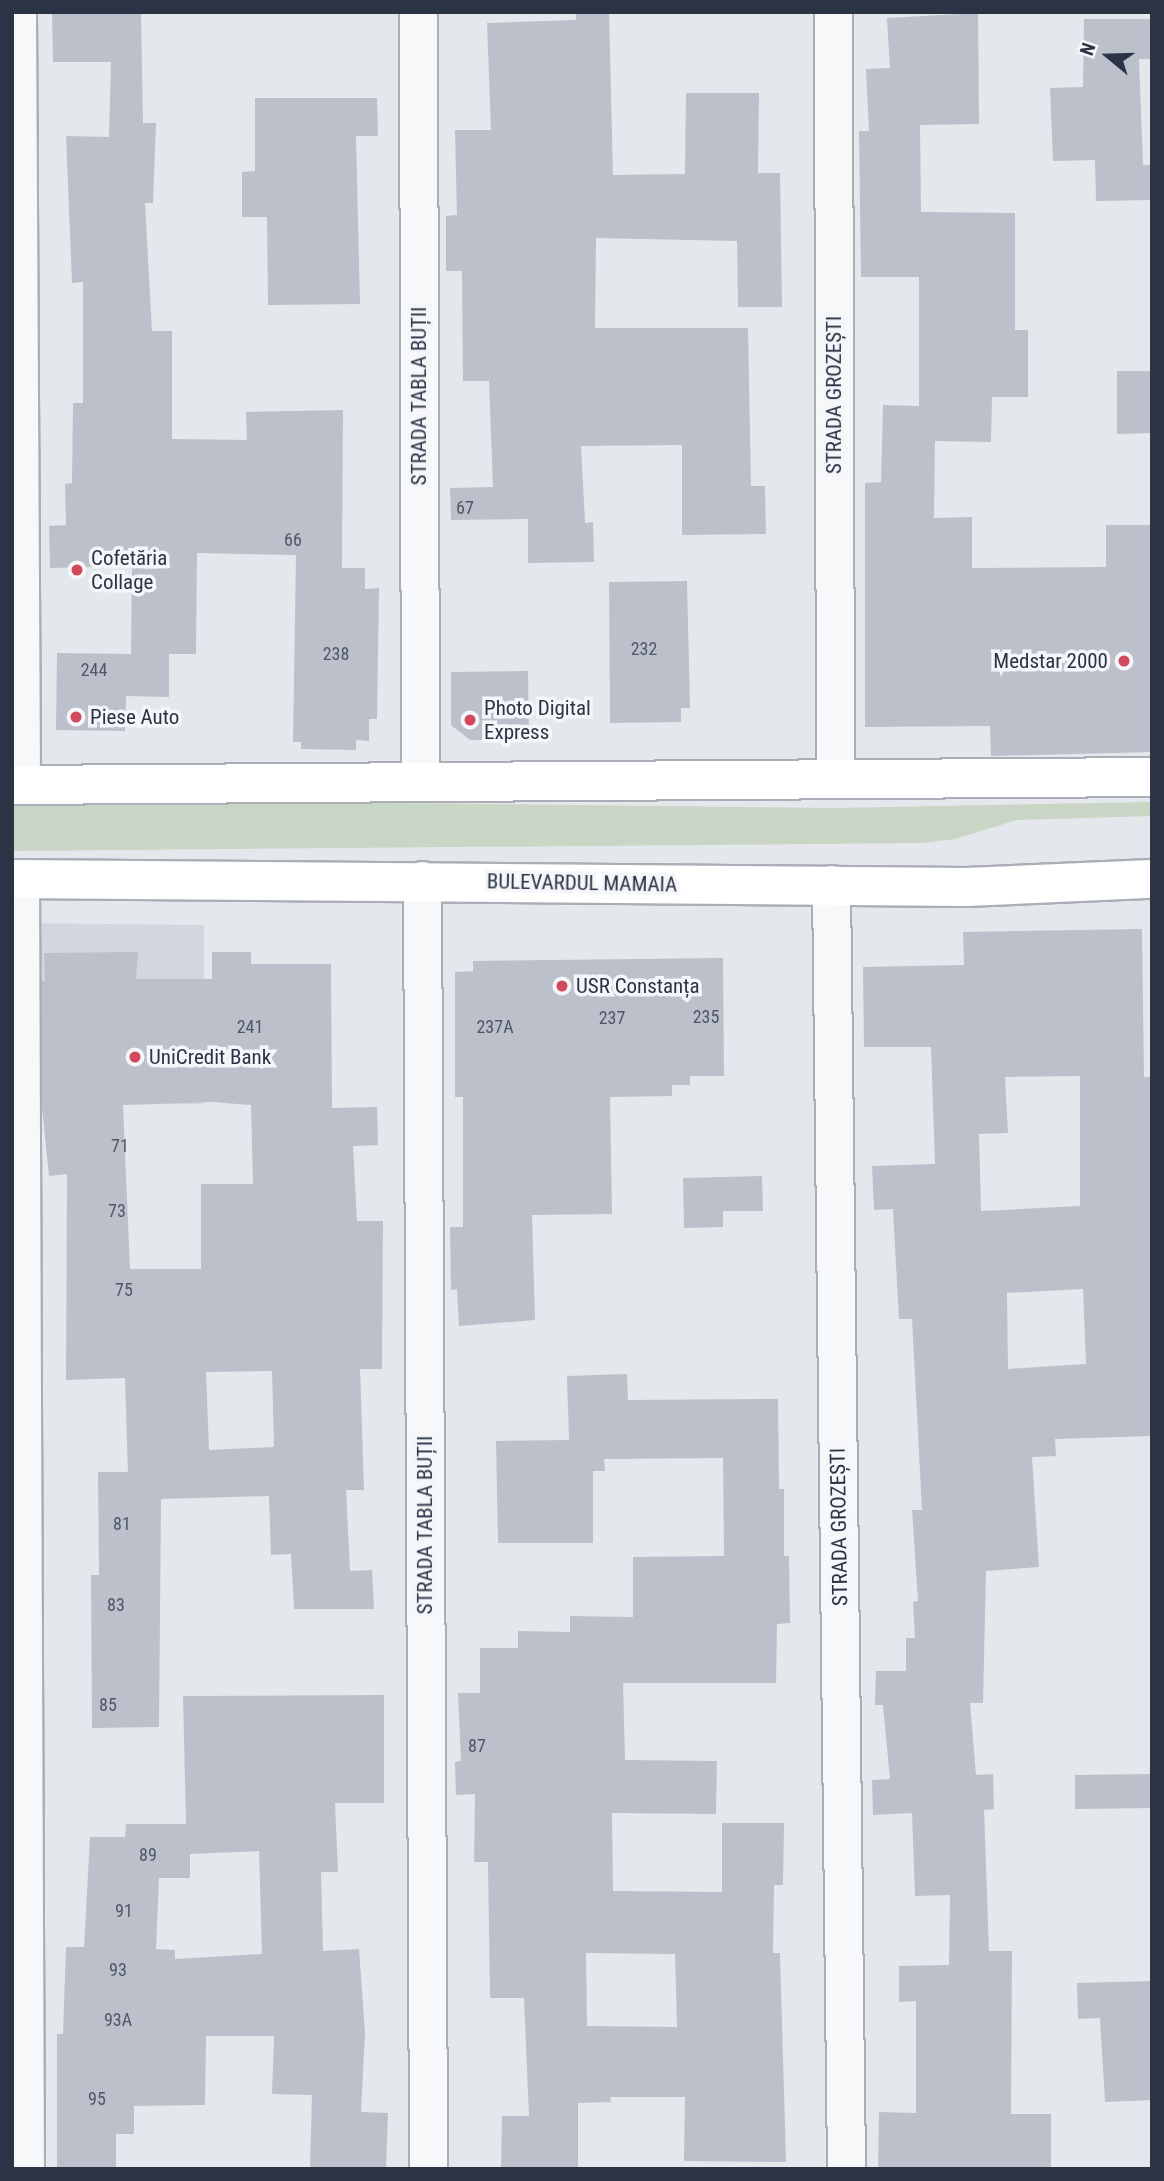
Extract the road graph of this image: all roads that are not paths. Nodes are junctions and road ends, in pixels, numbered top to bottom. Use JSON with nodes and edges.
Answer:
{"nodes":[{"id":1,"x":17,"y":12,"type":"edge"},
{"id":2,"x":418,"y":12,"type":"edge"},
{"id":3,"x":833,"y":12,"type":"edge"},
{"id":4,"x":1152,"y":777,"type":"edge"},
{"id":5,"x":835,"y":778,"type":"junction"},
{"id":6,"x":420,"y":781,"type":"junction"},
{"id":7,"x":17,"y":785,"type":"edge"},
{"id":8,"x":1152,"y":859,"type":"edge"},
{"id":9,"x":1152,"y":878,"type":"edge"},
{"id":10,"x":16,"y":879,"type":"edge"},
{"id":11,"x":422,"y":880,"type":"junction"},
{"id":12,"x":831,"y":884,"type":"junction"},
{"id":13,"x":966,"y":887,"type":"junction"},
{"id":14,"x":25,"y":2169,"type":"edge"},
{"id":15,"x":428,"y":2169,"type":"edge"},
{"id":16,"x":846,"y":2169,"type":"edge"}],
"edges":[{"from":1,"to":7,"type":"street"},
{"from":2,"to":6,"type":"street","name":"STRADA TABLA BUȚII"},
{"from":3,"to":5,"type":"street","name":"STRADA GROZEȘTI"},
{"from":4,"to":5,"type":"main road"},
{"from":5,"to":6,"type":"main road"},
{"from":6,"to":7,"type":"main road"},
{"from":8,"to":13,"type":"main road"},
{"from":9,"to":13,"type":"main road","name":"BULEVARDUL MAMAIA"},
{"from":10,"to":11,"type":"main road","name":"BULEVARDUL MAMAIA"},
{"from":10,"to":14,"type":"street"},
{"from":11,"to":12,"type":"main road","name":"BULEVARDUL MAMAIA"},
{"from":11,"to":15,"type":"street","name":"STRADA TABLA BUȚII"},
{"from":12,"to":13,"type":"main road","name":"BULEVARDUL MAMAIA"},
{"from":12,"to":16,"type":"street","name":"STRADA GROZEȘTI"}]}
